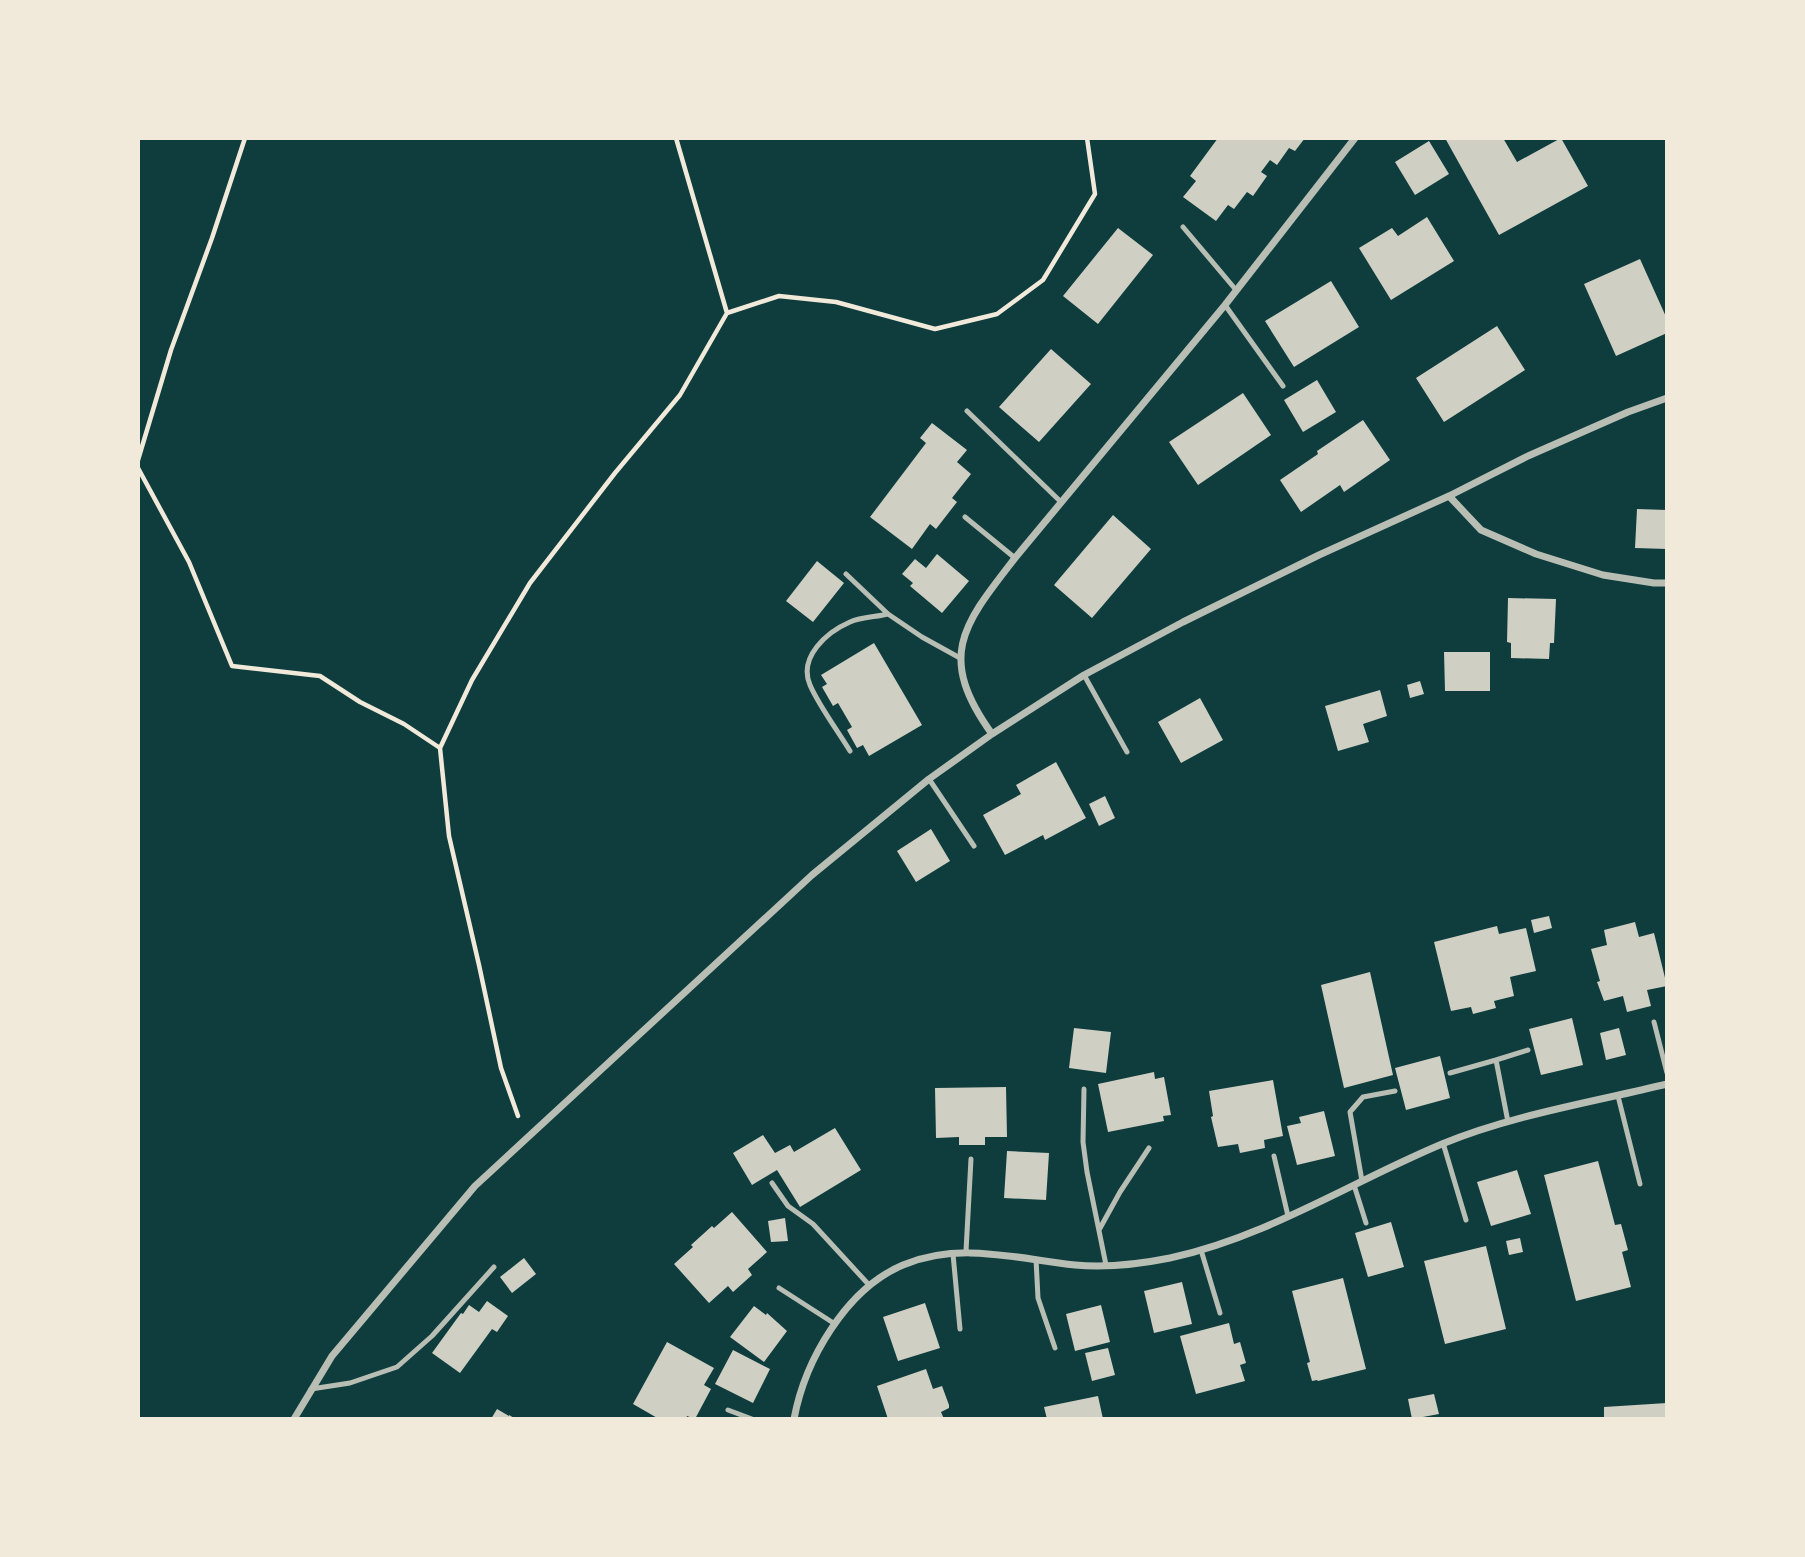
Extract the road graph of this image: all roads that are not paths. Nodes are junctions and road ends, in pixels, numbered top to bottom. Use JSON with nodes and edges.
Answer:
{"nodes":[{"id":1,"x":1355,"y":138,"type":"edge"},
{"id":2,"x":1183,"y":227,"type":"dead end"},
{"id":3,"x":1237,"y":290,"type":"junction"},
{"id":4,"x":1225,"y":305,"type":"junction"},
{"id":5,"x":1283,"y":386,"type":"dead end"},
{"id":6,"x":1667,"y":398,"type":"edge"},
{"id":7,"x":967,"y":411,"type":"dead end"},
{"id":8,"x":1449,"y":496,"type":"junction"},
{"id":9,"x":1061,"y":502,"type":"junction"},
{"id":10,"x":965,"y":517,"type":"dead end"},
{"id":11,"x":1015,"y":558,"type":"junction"},
{"id":12,"x":846,"y":574,"type":"dead end"},
{"id":13,"x":1667,"y":583,"type":"edge"},
{"id":14,"x":888,"y":614,"type":"junction"},
{"id":15,"x":960,"y":658,"type":"junction"},
{"id":16,"x":1084,"y":675,"type":"junction"},
{"id":17,"x":992,"y":734,"type":"junction"},
{"id":18,"x":850,"y":751,"type":"dead end"},
{"id":19,"x":1127,"y":752,"type":"dead end"},
{"id":20,"x":929,"y":779,"type":"junction"},
{"id":21,"x":974,"y":846,"type":"dead end"},
{"id":22,"x":1654,"y":1022,"type":"dead end"},
{"id":23,"x":1528,"y":1051,"type":"dead end"},
{"id":24,"x":1496,"y":1060,"type":"junction"},
{"id":25,"x":1450,"y":1073,"type":"dead end"},
{"id":26,"x":1667,"y":1073,"type":"edge"},
{"id":27,"x":1667,"y":1084,"type":"edge"},
{"id":28,"x":1084,"y":1088,"type":"dead end"},
{"id":29,"x":1395,"y":1091,"type":"dead end"},
{"id":30,"x":1618,"y":1096,"type":"junction"},
{"id":31,"x":1508,"y":1122,"type":"junction"},
{"id":32,"x":1443,"y":1143,"type":"junction"},
{"id":33,"x":1149,"y":1148,"type":"dead end"},
{"id":34,"x":1274,"y":1156,"type":"dead end"},
{"id":35,"x":971,"y":1159,"type":"dead end"},
{"id":36,"x":772,"y":1183,"type":"dead end"},
{"id":37,"x":1358,"y":1183,"type":"junction"},
{"id":38,"x":1640,"y":1184,"type":"dead end"},
{"id":39,"x":1288,"y":1216,"type":"junction"},
{"id":40,"x":1466,"y":1220,"type":"dead end"},
{"id":41,"x":1366,"y":1223,"type":"dead end"},
{"id":42,"x":1099,"y":1230,"type":"junction"},
{"id":43,"x":1201,"y":1250,"type":"junction"},
{"id":44,"x":966,"y":1251,"type":"junction"},
{"id":45,"x":953,"y":1254,"type":"junction"},
{"id":46,"x":1036,"y":1259,"type":"junction"},
{"id":47,"x":1106,"y":1265,"type":"junction"},
{"id":48,"x":494,"y":1267,"type":"dead end"},
{"id":49,"x":870,"y":1286,"type":"junction"},
{"id":50,"x":779,"y":1288,"type":"dead end"},
{"id":51,"x":1220,"y":1313,"type":"dead end"},
{"id":52,"x":835,"y":1324,"type":"junction"},
{"id":53,"x":960,"y":1329,"type":"dead end"},
{"id":54,"x":1055,"y":1348,"type":"dead end"},
{"id":55,"x":311,"y":1389,"type":"junction"},
{"id":56,"x":728,"y":1410,"type":"dead end"},
{"id":57,"x":294,"y":1419,"type":"edge"},
{"id":58,"x":752,"y":1419,"type":"edge"},
{"id":59,"x":794,"y":1419,"type":"edge"}],
"edges":[{"from":1,"to":3,"type":"street"},
{"from":2,"to":3,"type":"lane"},
{"from":3,"to":4,"type":"street"},
{"from":4,"to":5,"type":"lane"},
{"from":4,"to":9,"type":"street"},
{"from":6,"to":8,"type":"street"},
{"from":7,"to":9,"type":"lane"},
{"from":8,"to":13,"type":"street"},
{"from":8,"to":16,"type":"street"},
{"from":9,"to":11,"type":"street"},
{"from":10,"to":11,"type":"lane"},
{"from":11,"to":15,"type":"street"},
{"from":12,"to":14,"type":"lane"},
{"from":14,"to":15,"type":"lane"},
{"from":14,"to":18,"type":"lane"},
{"from":15,"to":17,"type":"street"},
{"from":16,"to":17,"type":"street"},
{"from":16,"to":19,"type":"lane"},
{"from":17,"to":20,"type":"street"},
{"from":20,"to":21,"type":"lane"},
{"from":20,"to":55,"type":"street"},
{"from":22,"to":26,"type":"lane"},
{"from":23,"to":24,"type":"lane"},
{"from":24,"to":25,"type":"lane"},
{"from":24,"to":31,"type":"lane"},
{"from":27,"to":30,"type":"street"},
{"from":28,"to":42,"type":"lane"},
{"from":29,"to":37,"type":"lane"},
{"from":30,"to":31,"type":"street"},
{"from":30,"to":38,"type":"lane"},
{"from":31,"to":32,"type":"street"},
{"from":32,"to":37,"type":"street"},
{"from":32,"to":40,"type":"lane"},
{"from":33,"to":42,"type":"lane"},
{"from":34,"to":39,"type":"lane"},
{"from":35,"to":44,"type":"lane"},
{"from":36,"to":49,"type":"lane"},
{"from":37,"to":39,"type":"street"},
{"from":37,"to":41,"type":"lane"},
{"from":39,"to":43,"type":"street"},
{"from":42,"to":47,"type":"lane"},
{"from":43,"to":47,"type":"street"},
{"from":43,"to":51,"type":"lane"},
{"from":44,"to":45,"type":"street"},
{"from":44,"to":46,"type":"street"},
{"from":45,"to":49,"type":"street"},
{"from":45,"to":53,"type":"lane"},
{"from":46,"to":47,"type":"street"},
{"from":46,"to":54,"type":"lane"},
{"from":48,"to":55,"type":"lane"},
{"from":49,"to":52,"type":"street"},
{"from":50,"to":52,"type":"lane"},
{"from":52,"to":59,"type":"street"},
{"from":55,"to":57,"type":"street"},
{"from":56,"to":58,"type":"lane"}]}
